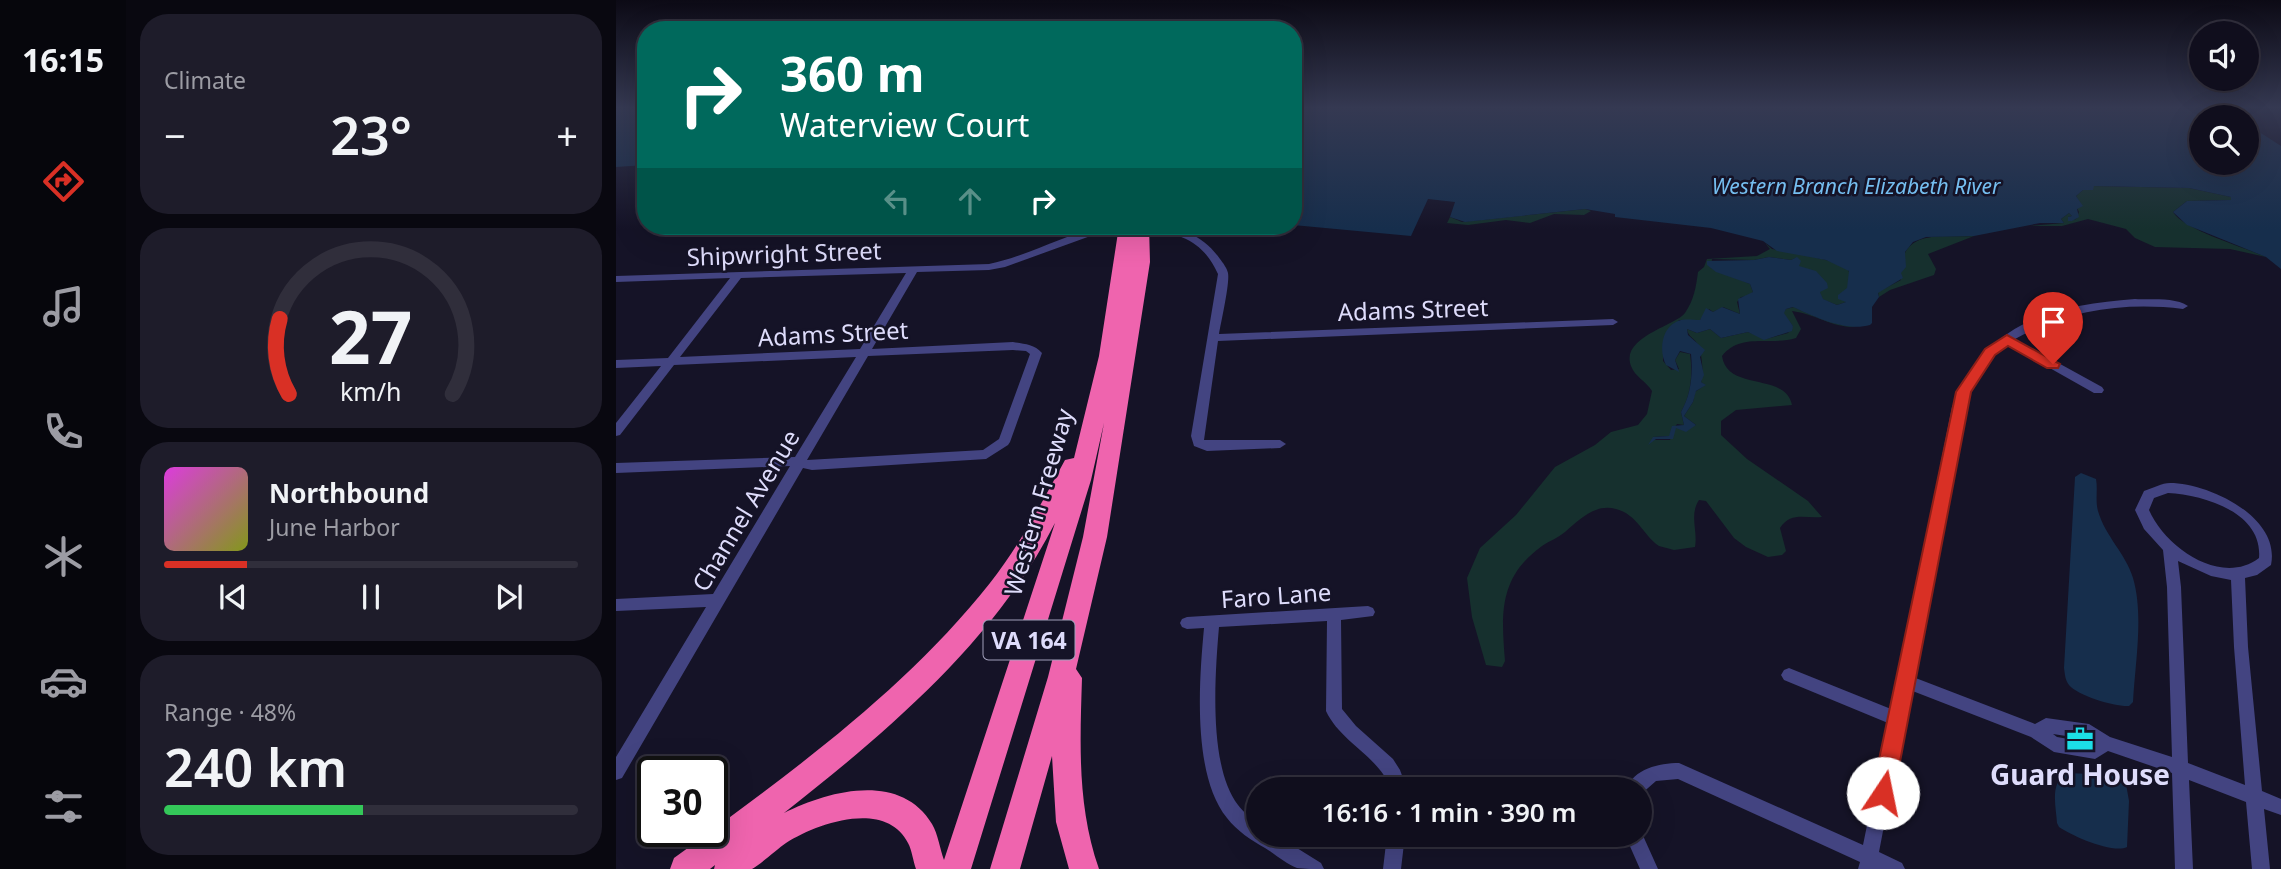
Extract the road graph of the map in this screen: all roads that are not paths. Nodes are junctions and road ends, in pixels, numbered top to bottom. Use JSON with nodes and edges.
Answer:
{"nodes":[{"id":1,"x":1076,"y":235,"type":"edge"},
{"id":2,"x":1129,"y":235,"type":"edge"},
{"id":3,"x":1138,"y":235,"type":"edge"},
{"id":4,"x":1185,"y":235,"type":"edge"},
{"id":5,"x":1133,"y":249,"type":"junction"},
{"id":6,"x":913,"y":270,"type":"junction"},
{"id":7,"x":738,"y":275,"type":"junction"},
{"id":8,"x":616,"y":279,"type":"edge"},
{"id":9,"x":2183,"y":306,"type":"dead end"},
{"id":10,"x":1613,"y":322,"type":"dead end"},
{"id":11,"x":1214,"y":338,"type":"junction"},
{"id":12,"x":2007,"y":339,"type":"junction"},
{"id":13,"x":864,"y":352,"type":"junction"},
{"id":14,"x":671,"y":363,"type":"junction"},
{"id":15,"x":616,"y":364,"type":"edge"},
{"id":16,"x":2098,"y":390,"type":"dead end"},
{"id":17,"x":1096,"y":409,"type":"junction"},
{"id":18,"x":616,"y":432,"type":"edge"},
{"id":19,"x":1280,"y":444,"type":"dead end"},
{"id":20,"x":800,"y":463,"type":"junction"},
{"id":21,"x":616,"y":468,"type":"edge"},
{"id":22,"x":2274,"y":547,"type":"edge"},
{"id":23,"x":2170,"y":550,"type":"junction"},
{"id":24,"x":2238,"y":573,"type":"junction"},
{"id":25,"x":719,"y":600,"type":"junction"},
{"id":26,"x":616,"y":606,"type":"edge"},
{"id":27,"x":1368,"y":612,"type":"dead end"},
{"id":28,"x":1334,"y":614,"type":"junction"},
{"id":29,"x":1212,"y":621,"type":"junction"},
{"id":30,"x":1187,"y":623,"type":"dead end"},
{"id":31,"x":1072,"y":636,"type":"junction"},
{"id":32,"x":1789,"y":674,"type":"dead end"},
{"id":33,"x":1905,"y":681,"type":"junction"},
{"id":34,"x":1898,"y":719,"type":"junction"},
{"id":35,"x":2037,"y":733,"type":"joint"},
{"id":36,"x":2106,"y":743,"type":"joint"},
{"id":37,"x":2180,"y":768,"type":"junction"},
{"id":38,"x":616,"y":772,"type":"edge"},
{"id":39,"x":1395,"y":777,"type":"edge"},
{"id":40,"x":1645,"y":777,"type":"edge"},
{"id":41,"x":2255,"y":797,"type":"junction"},
{"id":42,"x":2281,"y":807,"type":"edge"},
{"id":43,"x":1246,"y":822,"type":"edge"},
{"id":44,"x":1280,"y":847,"type":"edge"},
{"id":45,"x":1395,"y":847,"type":"edge"},
{"id":46,"x":1639,"y":847,"type":"edge"},
{"id":47,"x":1868,"y":863,"type":"edge"},
{"id":48,"x":730,"y":866,"type":"edge"},
{"id":49,"x":685,"y":869,"type":"edge"},
{"id":50,"x":931,"y":869,"type":"edge"},
{"id":51,"x":956,"y":869,"type":"edge"},
{"id":52,"x":1004,"y":869,"type":"edge"},
{"id":53,"x":1084,"y":869,"type":"edge"},
{"id":54,"x":1315,"y":869,"type":"edge"},
{"id":55,"x":1392,"y":869,"type":"edge"},
{"id":56,"x":1649,"y":869,"type":"edge"},
{"id":57,"x":1896,"y":869,"type":"edge"},
{"id":58,"x":2185,"y":869,"type":"edge"},
{"id":59,"x":2261,"y":869,"type":"edge"}],
"edges":[{"from":1,"to":6,"type":"street","name":"Shipwright Street"},
{"from":2,"to":5,"type":"highway","name":"Western Freeway","number":"VA 164"},
{"from":3,"to":5,"type":"highway","name":"Western Freeway","number":"VA 164"},
{"from":4,"to":11,"type":"street"},
{"from":5,"to":17,"type":"highway","name":"Western Freeway","number":"VA 164"},
{"from":5,"to":31,"type":"highway","name":"Western Freeway","number":"VA 164"},
{"from":6,"to":7,"type":"street","name":"Shipwright Street"},
{"from":6,"to":13,"type":"street","name":"Channel Avenue"},
{"from":7,"to":8,"type":"street","name":"Shipwright Street"},
{"from":7,"to":14,"type":"street"},
{"from":9,"to":12,"type":"street"},
{"from":10,"to":11,"type":"street","name":"Adams Street"},
{"from":11,"to":19,"type":"street"},
{"from":12,"to":16,"type":"street"},
{"from":12,"to":33,"type":"street"},
{"from":13,"to":14,"type":"street","name":"Adams Street"},
{"from":13,"to":20,"type":"street","name":"Channel Avenue"},
{"from":13,"to":20,"type":"street","name":"Adams Street"},
{"from":14,"to":15,"type":"street","name":"Adams Street"},
{"from":14,"to":18,"type":"street"},
{"from":17,"to":49,"type":"highway"},
{"from":17,"to":51,"type":"highway","name":"Western Freeway","number":"VA 164"},
{"from":20,"to":21,"type":"street"},
{"from":20,"to":25,"type":"street","name":"Channel Avenue"},
{"from":22,"to":23,"type":"street"},
{"from":22,"to":24,"type":"street"},
{"from":23,"to":24,"type":"street"},
{"from":23,"to":37,"type":"street"},
{"from":24,"to":41,"type":"street"},
{"from":25,"to":26,"type":"street"},
{"from":25,"to":38,"type":"street","name":"Channel Avenue"},
{"from":27,"to":28,"type":"street","name":"Faro Lane"},
{"from":28,"to":29,"type":"street","name":"Faro Lane"},
{"from":28,"to":39,"type":"street"},
{"from":29,"to":30,"type":"street","name":"Faro Lane"},
{"from":29,"to":43,"type":"street"},
{"from":31,"to":52,"type":"highway","name":"Western Freeway","number":"VA 164"},
{"from":31,"to":53,"type":"highway"},
{"from":32,"to":34,"type":"street"},
{"from":33,"to":34,"type":"street"},
{"from":33,"to":35,"type":"street"},
{"from":34,"to":47,"type":"street"},
{"from":35,"to":36,"type":"street"},
{"from":36,"to":37,"type":"street"},
{"from":37,"to":41,"type":"street"},
{"from":37,"to":58,"type":"street"},
{"from":40,"to":47,"type":"street"},
{"from":41,"to":42,"type":"street"},
{"from":41,"to":59,"type":"street"},
{"from":44,"to":54,"type":"street"},
{"from":45,"to":55,"type":"street"},
{"from":46,"to":56,"type":"street"},
{"from":47,"to":57,"type":"street"},
{"from":48,"to":50,"type":"highway"}]}
